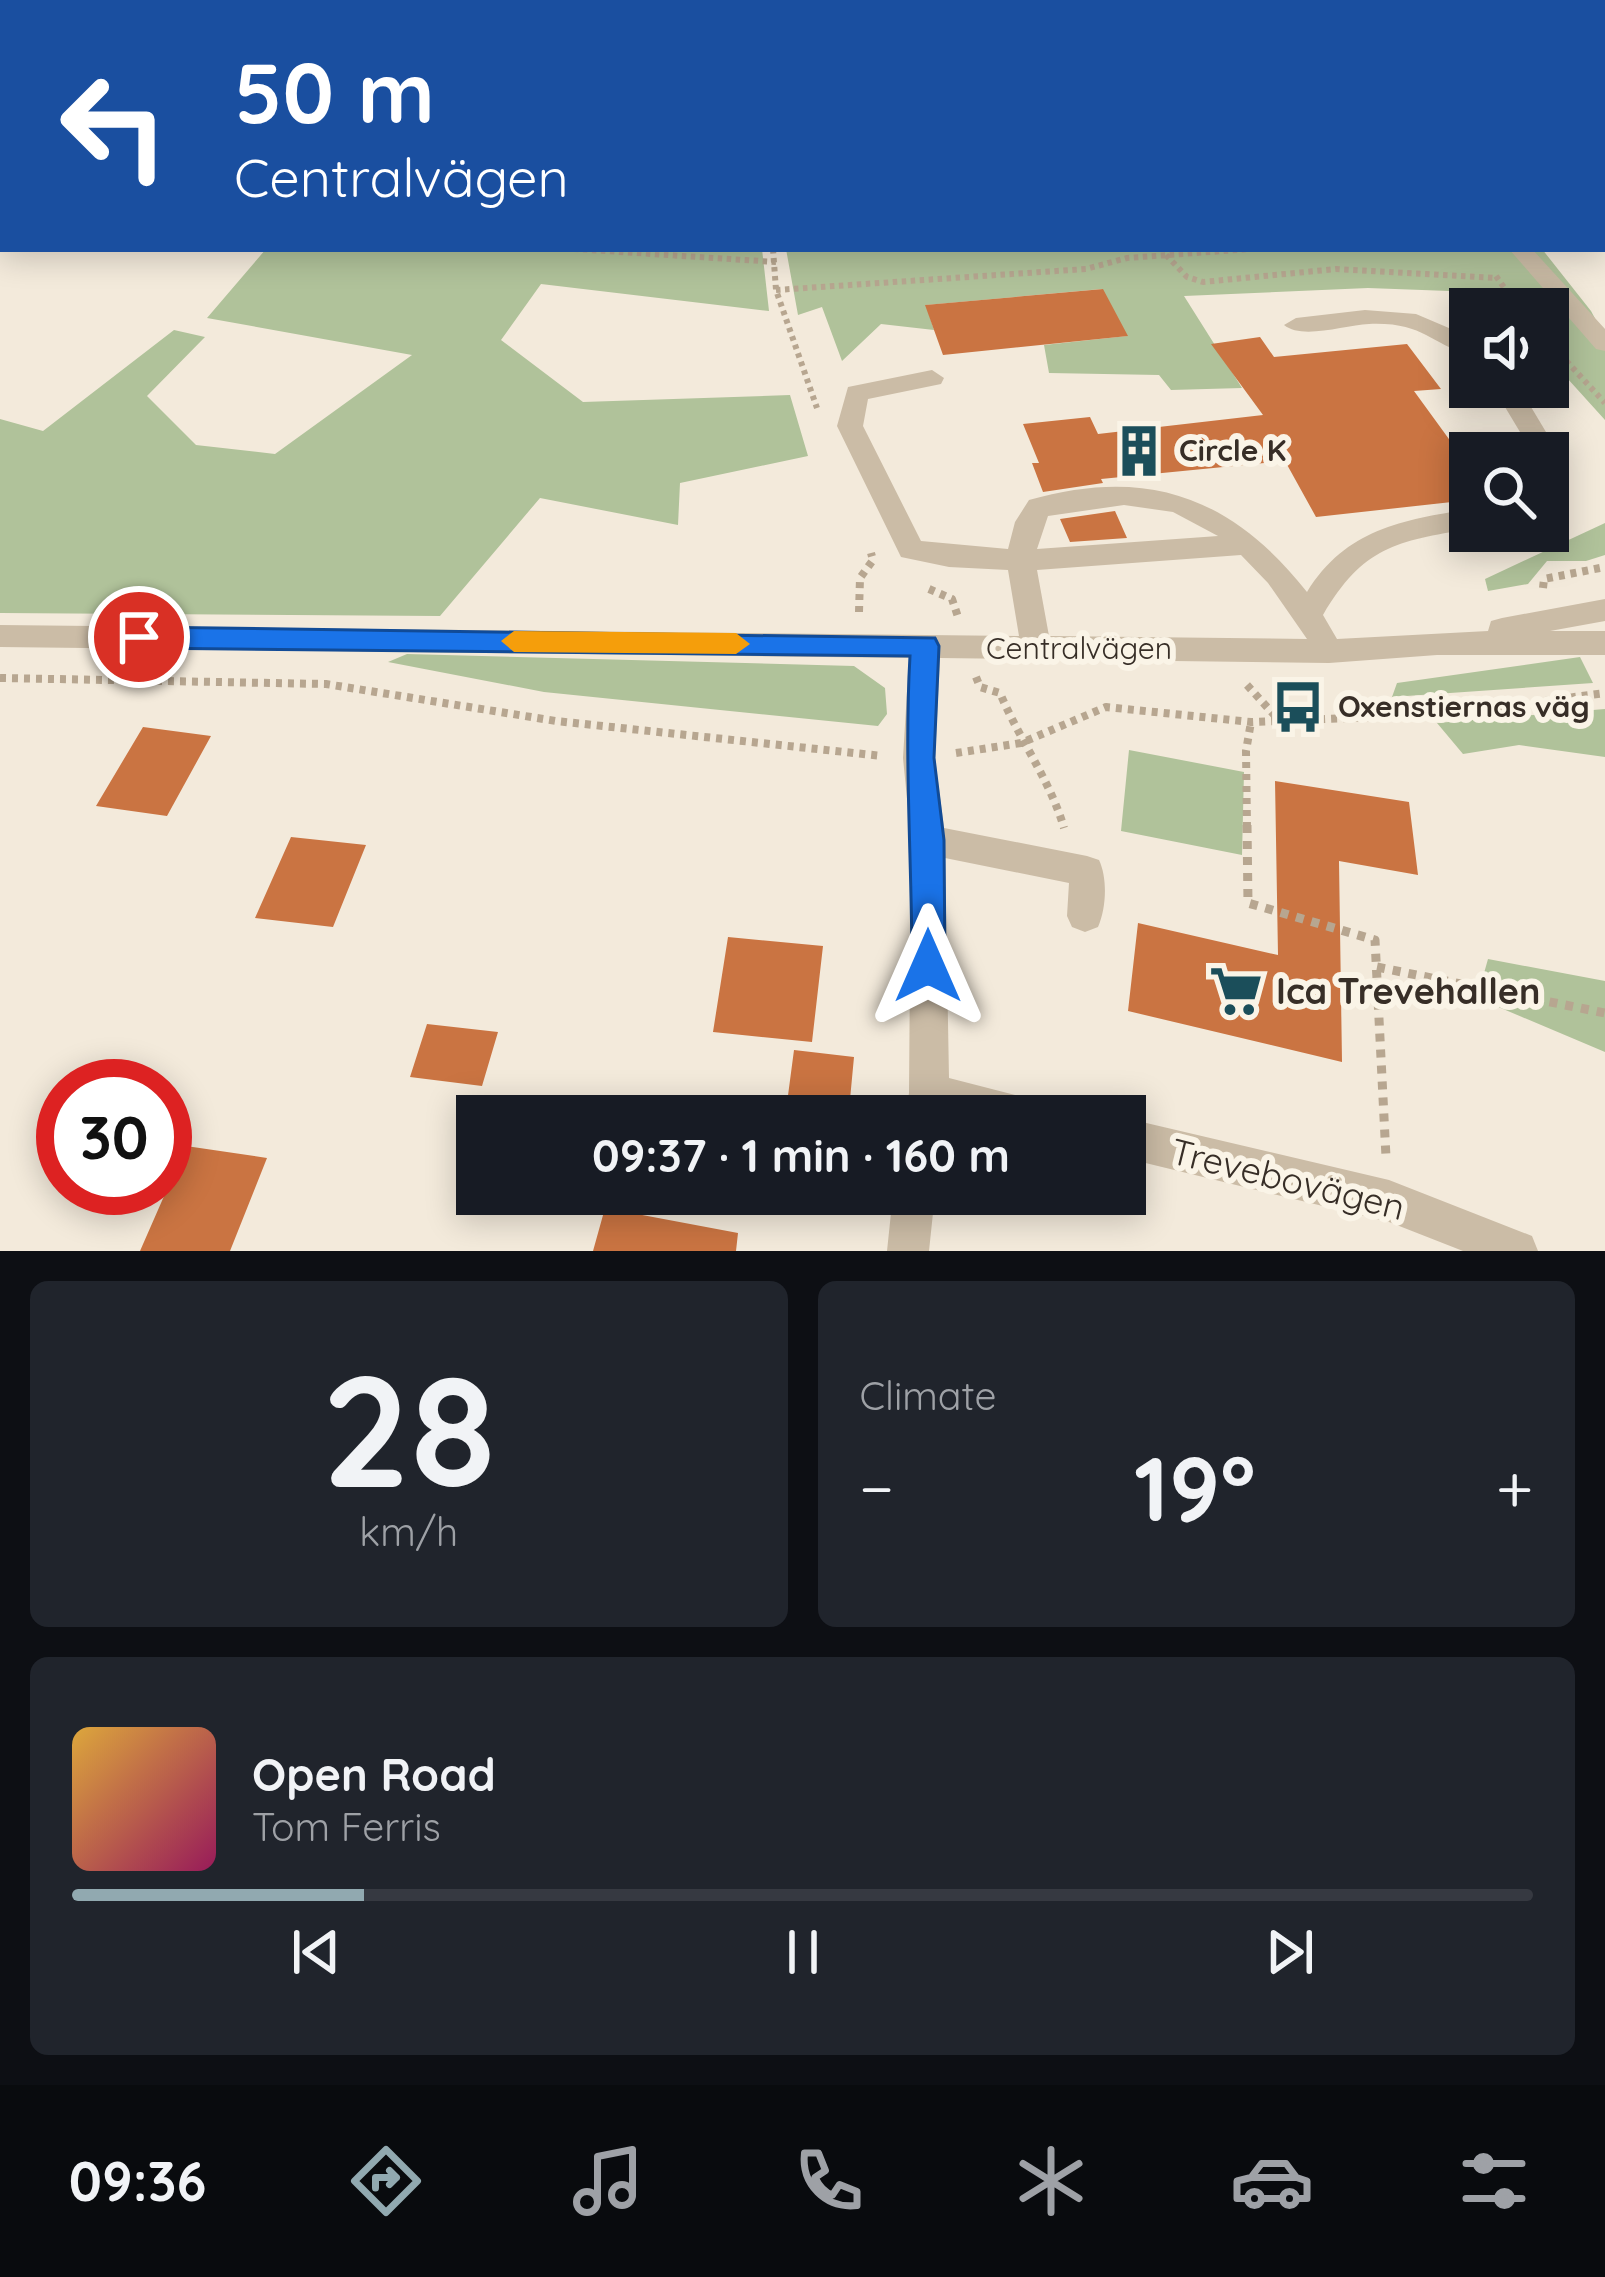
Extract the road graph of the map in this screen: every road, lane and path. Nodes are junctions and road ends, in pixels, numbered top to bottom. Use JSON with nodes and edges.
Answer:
{"nodes":[{"id":1,"x":621,"y":252,"type":"edge"},
{"id":2,"x":1208,"y":252,"type":"edge"},
{"id":3,"x":1523,"y":252,"type":"edge"},
{"id":4,"x":1166,"y":255,"type":"junction"},
{"id":5,"x":776,"y":262,"type":"dead end"},
{"id":6,"x":1491,"y":263,"type":"dead end"},
{"id":7,"x":1496,"y":278,"type":"junction"},
{"id":8,"x":1504,"y":288,"type":"edge"},
{"id":9,"x":776,"y":290,"type":"dead end"},
{"id":10,"x":1296,"y":325,"type":"dead end"},
{"id":11,"x":1449,"y":333,"type":"edge"},
{"id":12,"x":1605,"y":344,"type":"edge"},
{"id":13,"x":1569,"y":364,"type":"edge"},
{"id":14,"x":932,"y":379,"type":"dead end"},
{"id":15,"x":1605,"y":404,"type":"edge"},
{"id":16,"x":1449,"y":522,"type":"edge"},
{"id":17,"x":868,"y":537,"type":"dead end"},
{"id":18,"x":1248,"y":544,"type":"junction"},
{"id":19,"x":1023,"y":558,"type":"junction"},
{"id":20,"x":952,"y":599,"type":"dead end"},
{"id":21,"x":937,"y":607,"type":"dead end"},
{"id":22,"x":1605,"y":610,"type":"edge"},
{"id":23,"x":859,"y":613,"type":"dead end"},
{"id":24,"x":1309,"y":614,"type":"junction"},
{"id":25,"x":0,"y":636,"type":"edge"},
{"id":26,"x":1437,"y":643,"type":"junction"},
{"id":27,"x":1605,"y":644,"type":"edge"},
{"id":28,"x":925,"y":646,"type":"junction"},
{"id":29,"x":964,"y":648,"type":"junction"},
{"id":30,"x":1037,"y":649,"type":"junction"},
{"id":31,"x":1329,"y":651,"type":"junction"},
{"id":32,"x":0,"y":678,"type":"edge"},
{"id":33,"x":1242,"y":680,"type":"dead end"},
{"id":34,"x":1605,"y":693,"type":"edge"},
{"id":35,"x":1278,"y":719,"type":"junction"},
{"id":36,"x":1251,"y":722,"type":"junction"},
{"id":37,"x":1021,"y":742,"type":"junction"},
{"id":38,"x":919,"y":758,"type":"junction"},
{"id":39,"x":1077,"y":833,"type":"dead end"},
{"id":40,"x":928,"y":840,"type":"junction"},
{"id":41,"x":1085,"y":916,"type":"dead end"},
{"id":42,"x":1377,"y":967,"type":"junction"},
{"id":43,"x":1605,"y":1013,"type":"edge"},
{"id":44,"x":927,"y":1095,"type":"edge"},
{"id":45,"x":1146,"y":1143,"type":"edge"},
{"id":46,"x":1389,"y":1201,"type":"junction"},
{"id":47,"x":912,"y":1215,"type":"edge"},
{"id":48,"x":908,"y":1251,"type":"edge"},
{"id":49,"x":1517,"y":1251,"type":"edge"}],
"edges":[{"from":1,"to":5,"type":"path"},
{"from":2,"to":4,"type":"path"},
{"from":3,"to":12,"type":"street"},
{"from":4,"to":7,"type":"path"},
{"from":4,"to":9,"type":"path"},
{"from":6,"to":7,"type":"path"},
{"from":7,"to":8,"type":"path"},
{"from":10,"to":11,"type":"street"},
{"from":13,"to":15,"type":"path"},
{"from":14,"to":19,"type":"street"},
{"from":16,"to":24,"type":"street"},
{"from":17,"to":23,"type":"path"},
{"from":18,"to":19,"type":"street"},
{"from":18,"to":19,"type":"street"},
{"from":18,"to":24,"type":"street"},
{"from":19,"to":30,"type":"street"},
{"from":20,"to":21,"type":"path"},
{"from":22,"to":26,"type":"street","name":"Centralvägen"},
{"from":24,"to":31,"type":"street"},
{"from":25,"to":28,"type":"street","name":"Centralvägen"},
{"from":26,"to":27,"type":"street","name":"Centralvägen"},
{"from":26,"to":31,"type":"street","name":"Centralvägen"},
{"from":28,"to":29,"type":"street","name":"Centralvägen"},
{"from":28,"to":38,"type":"street"},
{"from":29,"to":30,"type":"street","name":"Centralvägen"},
{"from":29,"to":37,"type":"path"},
{"from":30,"to":31,"type":"street","name":"Centralvägen"},
{"from":32,"to":38,"type":"path"},
{"from":33,"to":35,"type":"path"},
{"from":34,"to":35,"type":"path"},
{"from":35,"to":36,"type":"path"},
{"from":36,"to":37,"type":"path"},
{"from":36,"to":42,"type":"path"},
{"from":37,"to":38,"type":"path"},
{"from":37,"to":39,"type":"path"},
{"from":38,"to":40,"type":"street"},
{"from":40,"to":41,"type":"street"},
{"from":40,"to":44,"type":"street"},
{"from":42,"to":43,"type":"path"},
{"from":42,"to":46,"type":"path"},
{"from":45,"to":46,"type":"street","name":"Trevebovägen"},
{"from":46,"to":49,"type":"street","name":"Trevebovägen"},
{"from":47,"to":48,"type":"street"}]}
